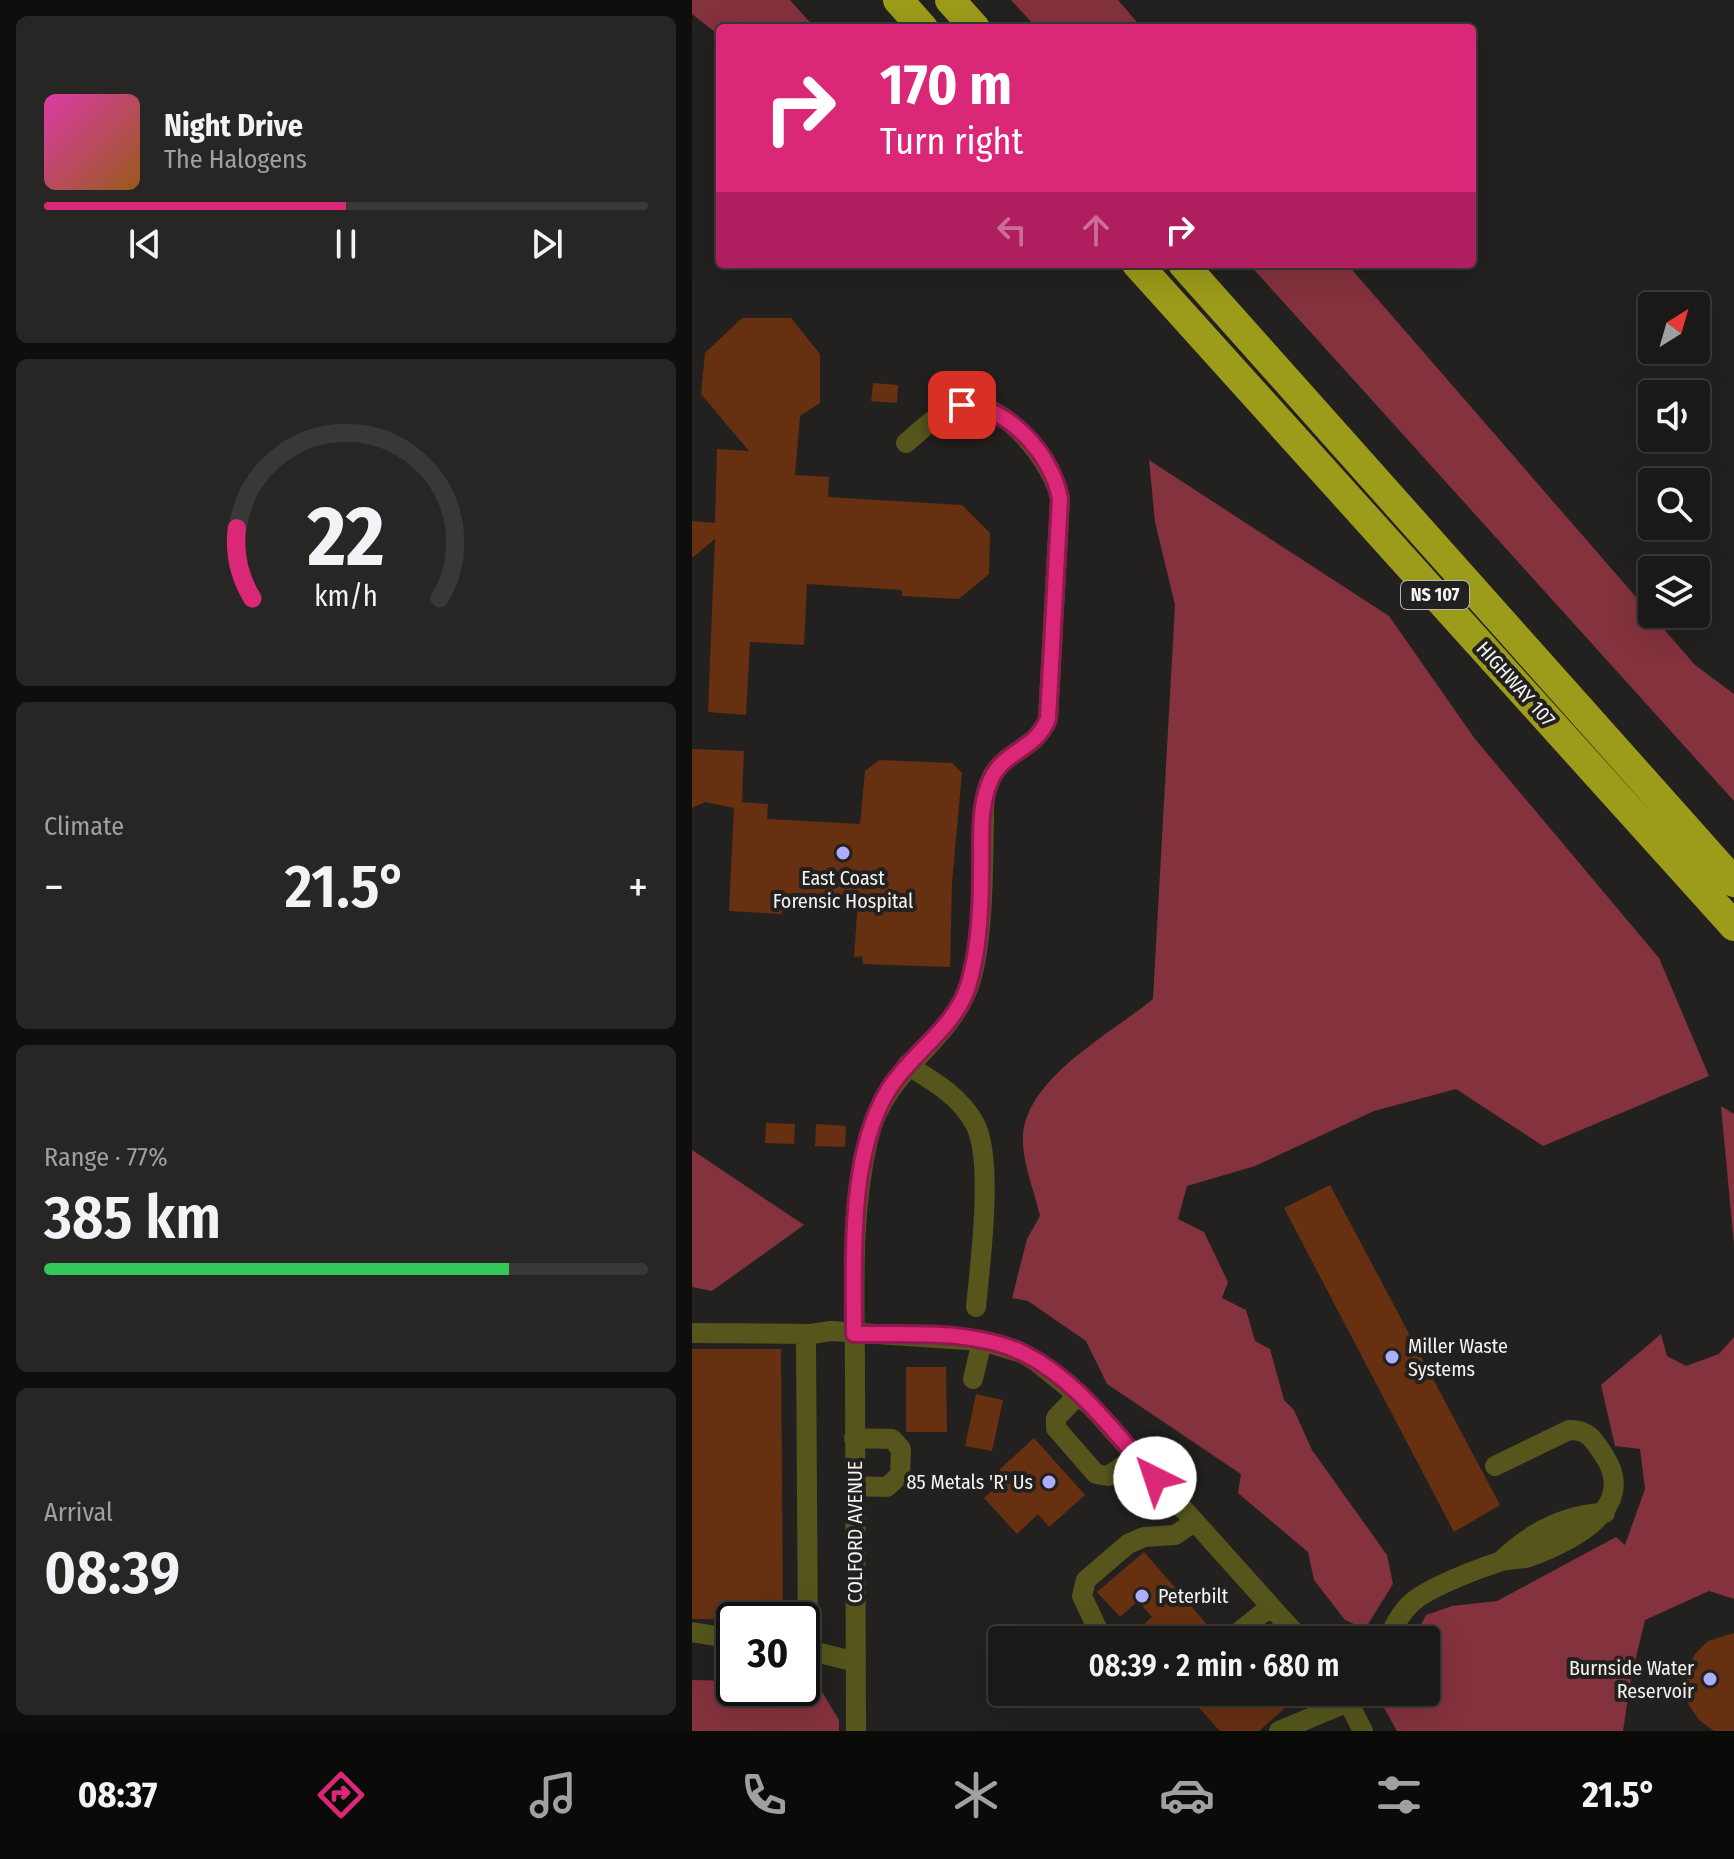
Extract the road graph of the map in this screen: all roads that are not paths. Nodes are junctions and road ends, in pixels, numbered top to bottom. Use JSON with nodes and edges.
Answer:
{"nodes":[{"id":1,"x":898,"y":0,"type":"edge"},
{"id":2,"x":950,"y":0,"type":"edge"},
{"id":3,"x":919,"y":24,"type":"edge"},
{"id":4,"x":971,"y":24,"type":"edge"},
{"id":5,"x":1141,"y":268,"type":"edge"},
{"id":6,"x":1187,"y":268,"type":"edge"},
{"id":7,"x":906,"y":443,"type":"dead end"},
{"id":8,"x":1734,"y":882,"type":"edge"},
{"id":9,"x":1734,"y":926,"type":"edge"},
{"id":10,"x":907,"y":1065,"type":"junction"},
{"id":11,"x":976,"y":1307,"type":"dead end"},
{"id":12,"x":692,"y":1333,"type":"edge"},
{"id":13,"x":811,"y":1334,"type":"junction"},
{"id":14,"x":854,"y":1334,"type":"junction"},
{"id":15,"x":982,"y":1341,"type":"junction"},
{"id":16,"x":973,"y":1379,"type":"dead end"},
{"id":17,"x":1079,"y":1394,"type":"junction"},
{"id":18,"x":854,"y":1438,"type":"junction"},
{"id":19,"x":1136,"y":1457,"type":"junction"},
{"id":20,"x":1495,"y":1466,"type":"dead end"},
{"id":21,"x":854,"y":1486,"type":"junction"},
{"id":22,"x":1194,"y":1522,"type":"junction"},
{"id":23,"x":808,"y":1602,"type":"edge"},
{"id":24,"x":1270,"y":1607,"type":"junction"},
{"id":25,"x":1096,"y":1626,"type":"edge"},
{"id":26,"x":1246,"y":1626,"type":"edge"},
{"id":27,"x":1288,"y":1626,"type":"edge"},
{"id":28,"x":1395,"y":1626,"type":"edge"},
{"id":29,"x":692,"y":1632,"type":"edge"},
{"id":30,"x":716,"y":1636,"type":"edge"},
{"id":31,"x":820,"y":1653,"type":"edge"},
{"id":32,"x":856,"y":1662,"type":"junction"},
{"id":33,"x":1328,"y":1706,"type":"edge"},
{"id":34,"x":1350,"y":1706,"type":"edge"},
{"id":35,"x":856,"y":1731,"type":"edge"},
{"id":36,"x":1279,"y":1731,"type":"edge"},
{"id":37,"x":1363,"y":1731,"type":"edge"}],
"edges":[{"from":1,"to":3,"type":"highway"},
{"from":2,"to":4,"type":"highway"},
{"from":5,"to":9,"type":"highway","name":"HIGHWAY 107","number":"NS 107"},
{"from":6,"to":8,"type":"highway","name":"HIGHWAY 107","number":"NS 107"},
{"from":7,"to":10,"type":"street","name":"COLFORD AVENUE"},
{"from":10,"to":11,"type":"street"},
{"from":10,"to":14,"type":"street","name":"COLFORD AVENUE"},
{"from":12,"to":13,"type":"street"},
{"from":13,"to":14,"type":"street"},
{"from":13,"to":23,"type":"street"},
{"from":14,"to":15,"type":"street"},
{"from":14,"to":18,"type":"street","name":"COLFORD AVENUE"},
{"from":15,"to":16,"type":"street"},
{"from":15,"to":17,"type":"street"},
{"from":17,"to":19,"type":"street"},
{"from":17,"to":19,"type":"street"},
{"from":18,"to":21,"type":"street","name":"COLFORD AVENUE"},
{"from":18,"to":21,"type":"street"},
{"from":19,"to":22,"type":"street"},
{"from":20,"to":28,"type":"street"},
{"from":21,"to":32,"type":"street","name":"COLFORD AVENUE"},
{"from":22,"to":24,"type":"street"},
{"from":22,"to":25,"type":"street"},
{"from":24,"to":26,"type":"street"},
{"from":24,"to":27,"type":"street"},
{"from":29,"to":30,"type":"street"},
{"from":31,"to":32,"type":"street"},
{"from":32,"to":35,"type":"street","name":"COLFORD AVENUE"},
{"from":33,"to":36,"type":"street"},
{"from":34,"to":37,"type":"street"}]}
